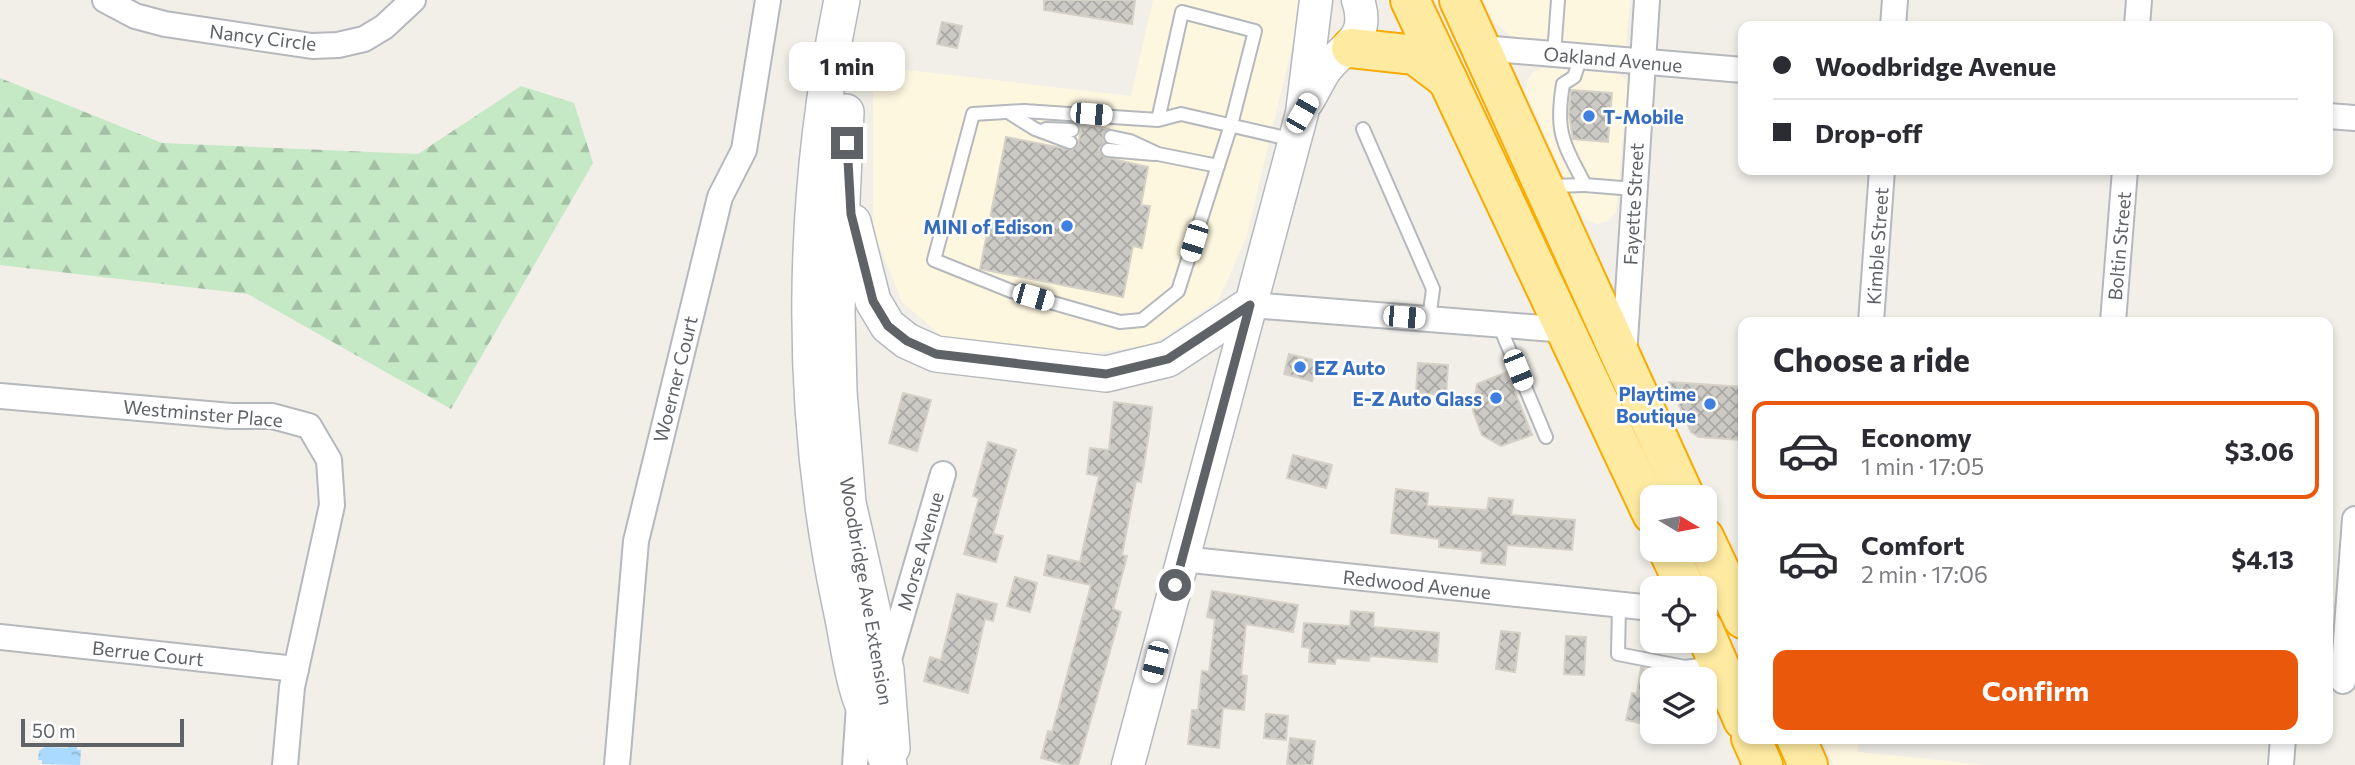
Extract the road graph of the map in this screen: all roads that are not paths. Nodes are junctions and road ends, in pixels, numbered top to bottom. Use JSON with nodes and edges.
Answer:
{"nodes":[{"id":1,"x":105,"y":0,"type":"edge"},
{"id":2,"x":412,"y":0,"type":"edge"},
{"id":3,"x":768,"y":0,"type":"edge"},
{"id":4,"x":1316,"y":0,"type":"edge"},
{"id":5,"x":1358,"y":0,"type":"edge"},
{"id":6,"x":1410,"y":0,"type":"edge"},
{"id":7,"x":1459,"y":0,"type":"edge"},
{"id":8,"x":1558,"y":0,"type":"edge"},
{"id":9,"x":1647,"y":0,"type":"edge"},
{"id":10,"x":1895,"y":0,"type":"edge"},
{"id":11,"x":2139,"y":0,"type":"edge"},
{"id":12,"x":848,"y":1,"type":"edge"},
{"id":13,"x":1893,"y":21,"type":"edge"},
{"id":14,"x":2137,"y":21,"type":"edge"},
{"id":15,"x":1350,"y":48,"type":"junction"},
{"id":16,"x":1482,"y":48,"type":"junction"},
{"id":17,"x":1553,"y":54,"type":"junction"},
{"id":18,"x":1581,"y":57,"type":"junction"},
{"id":19,"x":1642,"y":61,"type":"junction"},
{"id":20,"x":1738,"y":70,"type":"edge"},
{"id":21,"x":1448,"y":81,"type":"junction"},
{"id":22,"x":1007,"y":112,"type":"junction"},
{"id":23,"x":2333,"y":116,"type":"edge"},
{"id":24,"x":2355,"y":118,"type":"edge"},
{"id":25,"x":845,"y":119,"type":"junction"},
{"id":26,"x":1158,"y":120,"type":"junction"},
{"id":27,"x":1231,"y":125,"type":"junction"},
{"id":28,"x":1298,"y":127,"type":"junction"},
{"id":29,"x":1363,"y":129,"type":"dead end"},
{"id":30,"x":1071,"y":136,"type":"dead end"},
{"id":31,"x":1110,"y":144,"type":"dead end"},
{"id":32,"x":1218,"y":166,"type":"junction"},
{"id":33,"x":1882,"y":175,"type":"edge"},
{"id":34,"x":2125,"y":175,"type":"edge"},
{"id":35,"x":1585,"y":185,"type":"junction"},
{"id":36,"x":1542,"y":186,"type":"junction"},
{"id":37,"x":1634,"y":189,"type":"junction"},
{"id":38,"x":1250,"y":305,"type":"junction"},
{"id":39,"x":1871,"y":317,"type":"edge"},
{"id":40,"x":2113,"y":317,"type":"edge"},
{"id":41,"x":1429,"y":319,"type":"junction"},
{"id":42,"x":1499,"y":325,"type":"junction"},
{"id":43,"x":1567,"y":330,"type":"junction"},
{"id":44,"x":1624,"y":367,"type":"junction"},
{"id":45,"x":0,"y":396,"type":"edge"},
{"id":46,"x":1546,"y":437,"type":"dead end"},
{"id":47,"x":943,"y":474,"type":"dead end"},
{"id":48,"x":1679,"y":485,"type":"edge"},
{"id":49,"x":1640,"y":488,"type":"edge"},
{"id":50,"x":2355,"y":519,"type":"edge"},
{"id":51,"x":1182,"y":559,"type":"junction"},
{"id":52,"x":1716,"y":562,"type":"edge"},
{"id":53,"x":1619,"y":605,"type":"junction"},
{"id":54,"x":1640,"y":607,"type":"edge"},
{"id":55,"x":1738,"y":608,"type":"edge"},
{"id":56,"x":0,"y":637,"type":"edge"},
{"id":57,"x":1702,"y":653,"type":"edge"},
{"id":58,"x":1714,"y":653,"type":"edge"},
{"id":59,"x":296,"y":669,"type":"junction"},
{"id":60,"x":886,"y":670,"type":"junction"},
{"id":61,"x":2342,"y":681,"type":"edge"},
{"id":62,"x":860,"y":695,"type":"junction"},
{"id":63,"x":1738,"y":708,"type":"edge"},
{"id":64,"x":1754,"y":744,"type":"edge"},
{"id":65,"x":1799,"y":744,"type":"edge"},
{"id":66,"x":2283,"y":744,"type":"edge"},
{"id":67,"x":285,"y":765,"type":"edge"},
{"id":68,"x":617,"y":765,"type":"edge"},
{"id":69,"x":855,"y":765,"type":"edge"},
{"id":70,"x":891,"y":765,"type":"edge"},
{"id":71,"x":1128,"y":765,"type":"edge"},
{"id":72,"x":1763,"y":765,"type":"edge"},
{"id":73,"x":1808,"y":765,"type":"edge"},
{"id":74,"x":2281,"y":765,"type":"edge"}],
"edges":[{"from":1,"to":2,"type":"street","name":"Nancy Circle"},
{"from":3,"to":68,"type":"street","name":"Woerner Court"},
{"from":4,"to":28,"type":"street"},
{"from":5,"to":15,"type":"street"},
{"from":6,"to":21,"type":"highway"},
{"from":7,"to":16,"type":"highway"},
{"from":8,"to":17,"type":"lane"},
{"from":9,"to":19,"type":"street","name":"Fayette Street"},
{"from":10,"to":13,"type":"street"},
{"from":11,"to":14,"type":"street"},
{"from":12,"to":25,"type":"main road","name":"Woodbridge Ave Extension"},
{"from":12,"to":62,"type":"main road","name":"Woodbridge Ave Extension"},
{"from":15,"to":21,"type":"highway"},
{"from":15,"to":28,"type":"street"},
{"from":16,"to":17,"type":"street","name":"Oakland Avenue"},
{"from":16,"to":36,"type":"highway"},
{"from":17,"to":18,"type":"street","name":"Oakland Avenue"},
{"from":18,"to":19,"type":"street","name":"Oakland Avenue"},
{"from":18,"to":35,"type":"lane"},
{"from":19,"to":20,"type":"street","name":"Oakland Avenue"},
{"from":19,"to":37,"type":"street","name":"Fayette Street"},
{"from":21,"to":43,"type":"highway"},
{"from":22,"to":26,"type":"lane"},
{"from":22,"to":30,"type":"lane"},
{"from":22,"to":32,"type":"lane"},
{"from":23,"to":24,"type":"street"},
{"from":25,"to":38,"type":"main road"},
{"from":25,"to":60,"type":"main road","name":"Woodbridge Ave Extension"},
{"from":26,"to":27,"type":"lane"},
{"from":26,"to":27,"type":"lane"},
{"from":27,"to":28,"type":"lane"},
{"from":27,"to":32,"type":"lane"},
{"from":28,"to":38,"type":"street"},
{"from":29,"to":41,"type":"lane"},
{"from":31,"to":32,"type":"lane"},
{"from":33,"to":39,"type":"street","name":"Kimble Street"},
{"from":34,"to":40,"type":"street","name":"Boltin Street"},
{"from":35,"to":36,"type":"lane"},
{"from":35,"to":37,"type":"lane"},
{"from":36,"to":44,"type":"highway"},
{"from":37,"to":44,"type":"street","name":"Fayette Street"},
{"from":38,"to":41,"type":"street"},
{"from":38,"to":51,"type":"street"},
{"from":41,"to":42,"type":"street"},
{"from":42,"to":43,"type":"street"},
{"from":42,"to":46,"type":"lane"},
{"from":43,"to":49,"type":"highway"},
{"from":44,"to":48,"type":"highway"},
{"from":45,"to":59,"type":"street","name":"Westminster Place"},
{"from":47,"to":60,"type":"street","name":"Morse Avenue"},
{"from":50,"to":61,"type":"street"},
{"from":51,"to":53,"type":"street","name":"Redwood Avenue"},
{"from":51,"to":71,"type":"street"},
{"from":52,"to":55,"type":"highway"},
{"from":53,"to":54,"type":"street","name":"Redwood Avenue"},
{"from":53,"to":57,"type":"lane"},
{"from":56,"to":59,"type":"street","name":"Berrue Court"},
{"from":58,"to":63,"type":"highway"},
{"from":59,"to":67,"type":"street","name":"Westminster Place"},
{"from":60,"to":70,"type":"main road","name":"Woodbridge Ave Extension"},
{"from":62,"to":69,"type":"street"},
{"from":62,"to":70,"type":"main road","name":"Woodbridge Ave Extension"},
{"from":64,"to":72,"type":"highway"},
{"from":65,"to":73,"type":"highway"},
{"from":66,"to":74,"type":"street"}]}
